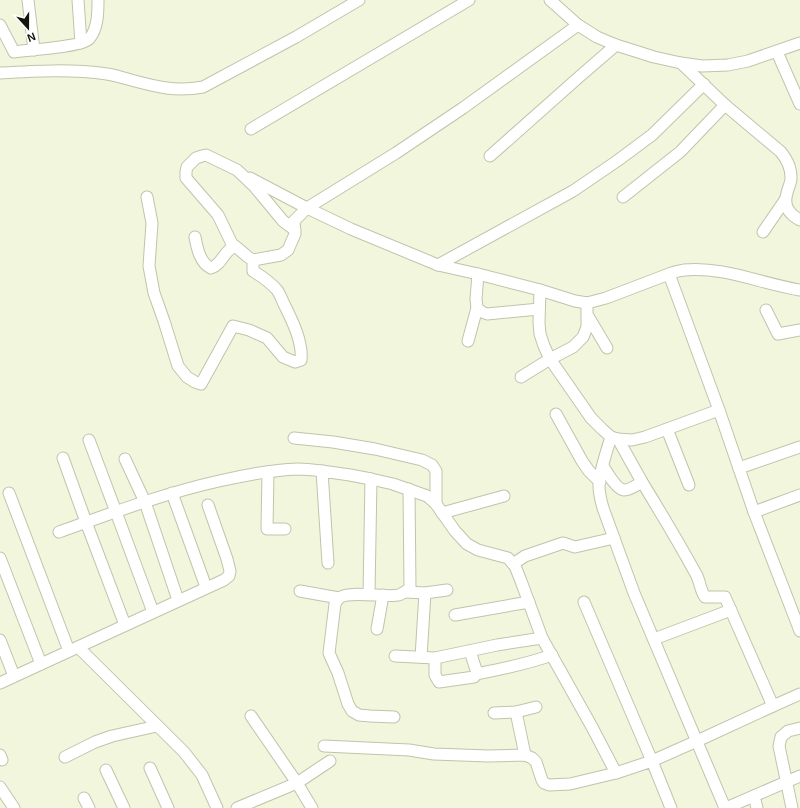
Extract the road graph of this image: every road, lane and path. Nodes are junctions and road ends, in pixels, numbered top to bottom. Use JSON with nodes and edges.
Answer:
{"nodes":[{"id":1,"x":28,"y":0,"type":"edge"},
{"id":2,"x":78,"y":0,"type":"edge"},
{"id":3,"x":98,"y":0,"type":"edge"},
{"id":4,"x":359,"y":0,"type":"edge"},
{"id":5,"x":469,"y":0,"type":"edge"},
{"id":6,"x":550,"y":0,"type":"edge"},
{"id":7,"x":0,"y":25,"type":"edge"},
{"id":8,"x":578,"y":25,"type":"junction"},
{"id":9,"x":81,"y":43,"type":"junction"},
{"id":10,"x":800,"y":43,"type":"edge"},
{"id":11,"x":616,"y":45,"type":"junction"},
{"id":12,"x":34,"y":50,"type":"junction"},
{"id":13,"x":776,"y":52,"type":"junction"},
{"id":14,"x":681,"y":64,"type":"junction"},
{"id":15,"x":0,"y":73,"type":"edge"},
{"id":16,"x":704,"y":84,"type":"junction"},
{"id":17,"x":800,"y":104,"type":"edge"},
{"id":18,"x":725,"y":105,"type":"junction"},
{"id":19,"x":251,"y":129,"type":"dead end"},
{"id":20,"x":490,"y":156,"type":"dead end"},
{"id":21,"x":250,"y":178,"type":"dead end"},
{"id":22,"x":622,"y":197,"type":"dead end"},
{"id":23,"x":147,"y":198,"type":"dead end"},
{"id":24,"x":785,"y":200,"type":"junction"},
{"id":25,"x":307,"y":208,"type":"junction"},
{"id":26,"x":800,"y":220,"type":"edge"},
{"id":27,"x":295,"y":230,"type":"junction"},
{"id":28,"x":763,"y":232,"type":"dead end"},
{"id":29,"x":195,"y":238,"type":"dead end"},
{"id":30,"x":233,"y":246,"type":"junction"},
{"id":31,"x":253,"y":260,"type":"junction"},
{"id":32,"x":438,"y":265,"type":"junction"},
{"id":33,"x":478,"y":274,"type":"junction"},
{"id":34,"x":668,"y":274,"type":"junction"},
{"id":35,"x":540,"y":290,"type":"junction"},
{"id":36,"x":800,"y":290,"type":"edge"},
{"id":37,"x":587,"y":303,"type":"junction"},
{"id":38,"x":476,"y":308,"type":"junction"},
{"id":39,"x":539,"y":309,"type":"junction"},
{"id":40,"x":766,"y":310,"type":"dead end"},
{"id":41,"x":588,"y":315,"type":"junction"},
{"id":42,"x":800,"y":330,"type":"edge"},
{"id":43,"x":468,"y":341,"type":"dead end"},
{"id":44,"x":607,"y":348,"type":"dead end"},
{"id":45,"x":550,"y":358,"type":"junction"},
{"id":46,"x":521,"y":377,"type":"dead end"},
{"id":47,"x":719,"y":410,"type":"junction"},
{"id":48,"x":556,"y":414,"type":"dead end"},
{"id":49,"x":667,"y":429,"type":"junction"},
{"id":50,"x":294,"y":438,"type":"dead end"},
{"id":51,"x":615,"y":438,"type":"junction"},
{"id":52,"x":89,"y":440,"type":"dead end"},
{"id":53,"x":800,"y":447,"type":"edge"},
{"id":54,"x":64,"y":458,"type":"dead end"},
{"id":55,"x":125,"y":459,"type":"dead end"},
{"id":56,"x":603,"y":466,"type":"junction"},
{"id":57,"x":740,"y":468,"type":"junction"},
{"id":58,"x":322,"y":471,"type":"junction"},
{"id":59,"x":268,"y":472,"type":"junction"},
{"id":60,"x":371,"y":479,"type":"junction"},
{"id":61,"x":600,"y":482,"type":"junction"},
{"id":62,"x":642,"y":482,"type":"junction"},
{"id":63,"x":689,"y":485,"type":"dead end"},
{"id":64,"x":410,"y":490,"type":"junction"},
{"id":65,"x":9,"y":493,"type":"dead end"},
{"id":66,"x":172,"y":494,"type":"junction"},
{"id":67,"x":504,"y":496,"type":"dead end"},
{"id":68,"x":800,"y":496,"type":"edge"},
{"id":69,"x":146,"y":502,"type":"junction"},
{"id":70,"x":208,"y":505,"type":"dead end"},
{"id":71,"x":439,"y":508,"type":"junction"},
{"id":72,"x":116,"y":512,"type":"junction"},
{"id":73,"x":754,"y":512,"type":"junction"},
{"id":74,"x":86,"y":522,"type":"junction"},
{"id":75,"x":285,"y":529,"type":"dead end"},
{"id":76,"x":59,"y":532,"type":"dead end"},
{"id":77,"x":614,"y":538,"type":"junction"},
{"id":78,"x":0,"y":558,"type":"edge"},
{"id":79,"x":328,"y":564,"type":"dead end"},
{"id":80,"x":513,"y":564,"type":"junction"},
{"id":81,"x":206,"y":587,"type":"junction"},
{"id":82,"x":448,"y":590,"type":"dead end"},
{"id":83,"x":300,"y":591,"type":"dead end"},
{"id":84,"x":406,"y":592,"type":"junction"},
{"id":85,"x":425,"y":593,"type":"junction"},
{"id":86,"x":369,"y":594,"type":"junction"},
{"id":87,"x":382,"y":595,"type":"junction"},
{"id":88,"x":339,"y":598,"type":"junction"},
{"id":89,"x":178,"y":600,"type":"junction"},
{"id":90,"x":529,"y":602,"type":"junction"},
{"id":91,"x":584,"y":602,"type":"dead end"},
{"id":92,"x":731,"y":610,"type":"junction"},
{"id":93,"x":152,"y":612,"type":"junction"},
{"id":94,"x":456,"y":614,"type":"dead end"},
{"id":95,"x":124,"y":625,"type":"junction"},
{"id":96,"x":377,"y":629,"type":"dead end"},
{"id":97,"x":800,"y":631,"type":"edge"},
{"id":98,"x":542,"y":638,"type":"junction"},
{"id":99,"x":654,"y":639,"type":"junction"},
{"id":100,"x":0,"y":640,"type":"edge"},
{"id":101,"x":73,"y":649,"type":"junction"},
{"id":102,"x":470,"y":651,"type":"junction"},
{"id":103,"x":552,"y":655,"type":"junction"},
{"id":104,"x":395,"y":656,"type":"dead end"},
{"id":105,"x":421,"y":657,"type":"junction"},
{"id":106,"x":435,"y":658,"type":"junction"},
{"id":107,"x":41,"y":664,"type":"junction"},
{"id":108,"x":476,"y":674,"type":"junction"},
{"id":109,"x":14,"y":676,"type":"junction"},
{"id":110,"x":0,"y":683,"type":"edge"},
{"id":111,"x":800,"y":694,"type":"edge"},
{"id":112,"x":773,"y":706,"type":"junction"},
{"id":113,"x":536,"y":707,"type":"dead end"},
{"id":114,"x":516,"y":712,"type":"junction"},
{"id":115,"x":494,"y":713,"type":"dead end"},
{"id":116,"x":252,"y":716,"type":"dead end"},
{"id":117,"x":394,"y":717,"type":"dead end"},
{"id":118,"x":157,"y":726,"type":"junction"},
{"id":119,"x":800,"y":728,"type":"edge"},
{"id":120,"x":697,"y":741,"type":"junction"},
{"id":121,"x":324,"y":746,"type":"dead end"},
{"id":122,"x":525,"y":755,"type":"junction"},
{"id":123,"x":65,"y":758,"type":"dead end"},
{"id":124,"x":330,"y":761,"type":"dead end"},
{"id":125,"x":652,"y":761,"type":"junction"},
{"id":126,"x":150,"y":768,"type":"dead end"},
{"id":127,"x":106,"y":770,"type":"dead end"},
{"id":128,"x":616,"y":774,"type":"junction"},
{"id":129,"x":800,"y":776,"type":"edge"},
{"id":130,"x":787,"y":782,"type":"junction"},
{"id":131,"x":297,"y":783,"type":"junction"},
{"id":132,"x":0,"y":787,"type":"edge"},
{"id":133,"x":754,"y":796,"type":"junction"},
{"id":134,"x":14,"y":808,"type":"edge"},
{"id":135,"x":124,"y":808,"type":"edge"},
{"id":136,"x":168,"y":808,"type":"edge"},
{"id":137,"x":217,"y":808,"type":"edge"},
{"id":138,"x":237,"y":808,"type":"edge"},
{"id":139,"x":310,"y":808,"type":"edge"},
{"id":140,"x":670,"y":808,"type":"edge"},
{"id":141,"x":726,"y":808,"type":"edge"},
{"id":142,"x":757,"y":808,"type":"edge"},
{"id":143,"x":792,"y":808,"type":"edge"}],
"edges":[{"from":1,"to":12,"type":"street"},
{"from":2,"to":9,"type":"street"},
{"from":3,"to":9,"type":"street"},
{"from":4,"to":15,"type":"street"},
{"from":5,"to":19,"type":"street"},
{"from":6,"to":8,"type":"street"},
{"from":7,"to":12,"type":"street"},
{"from":8,"to":11,"type":"street"},
{"from":8,"to":25,"type":"street"},
{"from":9,"to":12,"type":"street"},
{"from":10,"to":13,"type":"street"},
{"from":11,"to":14,"type":"street"},
{"from":11,"to":20,"type":"street"},
{"from":13,"to":14,"type":"street"},
{"from":13,"to":17,"type":"street"},
{"from":14,"to":16,"type":"street"},
{"from":16,"to":18,"type":"street"},
{"from":16,"to":32,"type":"street"},
{"from":18,"to":22,"type":"street"},
{"from":18,"to":24,"type":"street"},
{"from":21,"to":25,"type":"street"},
{"from":23,"to":31,"type":"street"},
{"from":24,"to":26,"type":"street"},
{"from":24,"to":28,"type":"street"},
{"from":25,"to":27,"type":"street"},
{"from":25,"to":32,"type":"street"},
{"from":27,"to":30,"type":"street"},
{"from":27,"to":31,"type":"street"},
{"from":29,"to":30,"type":"street"},
{"from":30,"to":31,"type":"street"},
{"from":32,"to":33,"type":"street"},
{"from":33,"to":35,"type":"street"},
{"from":33,"to":38,"type":"street"},
{"from":34,"to":36,"type":"street"},
{"from":34,"to":37,"type":"street"},
{"from":34,"to":47,"type":"street"},
{"from":35,"to":37,"type":"street"},
{"from":35,"to":39,"type":"street"},
{"from":37,"to":41,"type":"street"},
{"from":38,"to":39,"type":"street"},
{"from":38,"to":43,"type":"street"},
{"from":39,"to":45,"type":"street"},
{"from":40,"to":42,"type":"street"},
{"from":41,"to":44,"type":"street"},
{"from":41,"to":45,"type":"street"},
{"from":45,"to":46,"type":"street"},
{"from":45,"to":51,"type":"street"},
{"from":47,"to":49,"type":"street"},
{"from":47,"to":57,"type":"street"},
{"from":48,"to":61,"type":"street"},
{"from":49,"to":51,"type":"street"},
{"from":49,"to":63,"type":"street"},
{"from":50,"to":71,"type":"street"},
{"from":51,"to":56,"type":"street"},
{"from":51,"to":62,"type":"street"},
{"from":52,"to":72,"type":"street"},
{"from":53,"to":57,"type":"street"},
{"from":54,"to":74,"type":"street"},
{"from":55,"to":69,"type":"street"},
{"from":56,"to":61,"type":"street"},
{"from":56,"to":62,"type":"street"},
{"from":57,"to":73,"type":"street"},
{"from":58,"to":59,"type":"street"},
{"from":58,"to":60,"type":"street"},
{"from":58,"to":79,"type":"street"},
{"from":59,"to":66,"type":"street"},
{"from":59,"to":75,"type":"street"},
{"from":60,"to":64,"type":"street"},
{"from":60,"to":86,"type":"street"},
{"from":61,"to":77,"type":"street"},
{"from":62,"to":92,"type":"street"},
{"from":64,"to":71,"type":"street"},
{"from":64,"to":84,"type":"street"},
{"from":65,"to":101,"type":"street"},
{"from":66,"to":69,"type":"street"},
{"from":66,"to":81,"type":"street"},
{"from":67,"to":71,"type":"street"},
{"from":68,"to":73,"type":"street"},
{"from":69,"to":72,"type":"street"},
{"from":69,"to":89,"type":"street"},
{"from":70,"to":81,"type":"street"},
{"from":71,"to":80,"type":"street"},
{"from":72,"to":74,"type":"street"},
{"from":72,"to":93,"type":"street"},
{"from":73,"to":97,"type":"street"},
{"from":74,"to":76,"type":"street"},
{"from":74,"to":95,"type":"street"},
{"from":77,"to":80,"type":"street"},
{"from":77,"to":99,"type":"street"},
{"from":78,"to":107,"type":"street"},
{"from":80,"to":90,"type":"street"},
{"from":81,"to":89,"type":"street"},
{"from":82,"to":85,"type":"street"},
{"from":83,"to":88,"type":"street"},
{"from":84,"to":85,"type":"street"},
{"from":84,"to":87,"type":"street"},
{"from":85,"to":105,"type":"street"},
{"from":86,"to":87,"type":"street"},
{"from":86,"to":88,"type":"street"},
{"from":87,"to":96,"type":"street"},
{"from":88,"to":117,"type":"street"},
{"from":89,"to":93,"type":"street"},
{"from":90,"to":94,"type":"street"},
{"from":90,"to":98,"type":"street"},
{"from":91,"to":125,"type":"street"},
{"from":92,"to":99,"type":"street"},
{"from":92,"to":112,"type":"street"},
{"from":93,"to":95,"type":"street"},
{"from":95,"to":101,"type":"street"},
{"from":98,"to":102,"type":"street"},
{"from":98,"to":103,"type":"street"},
{"from":99,"to":120,"type":"street"},
{"from":100,"to":109,"type":"street"},
{"from":101,"to":107,"type":"street"},
{"from":101,"to":118,"type":"street"},
{"from":102,"to":106,"type":"street"},
{"from":102,"to":108,"type":"street"},
{"from":103,"to":108,"type":"street"},
{"from":103,"to":128,"type":"street"},
{"from":104,"to":105,"type":"street"},
{"from":105,"to":106,"type":"street"},
{"from":106,"to":108,"type":"street"},
{"from":107,"to":109,"type":"street"},
{"from":109,"to":110,"type":"street"},
{"from":111,"to":112,"type":"street"},
{"from":112,"to":120,"type":"street"},
{"from":113,"to":114,"type":"street"},
{"from":114,"to":115,"type":"street"},
{"from":114,"to":122,"type":"street"},
{"from":116,"to":131,"type":"street"},
{"from":118,"to":123,"type":"street"},
{"from":118,"to":137,"type":"street"},
{"from":119,"to":130,"type":"street"},
{"from":120,"to":125,"type":"street"},
{"from":120,"to":141,"type":"street"},
{"from":121,"to":122,"type":"street"},
{"from":122,"to":128,"type":"street"},
{"from":124,"to":131,"type":"street"},
{"from":125,"to":128,"type":"street"},
{"from":125,"to":140,"type":"street"},
{"from":126,"to":136,"type":"street"},
{"from":127,"to":135,"type":"street"},
{"from":129,"to":130,"type":"street"},
{"from":130,"to":133,"type":"street"},
{"from":130,"to":143,"type":"street"},
{"from":131,"to":138,"type":"street"},
{"from":131,"to":139,"type":"street"},
{"from":132,"to":134,"type":"street"},
{"from":133,"to":141,"type":"street"},
{"from":133,"to":142,"type":"street"}]}
